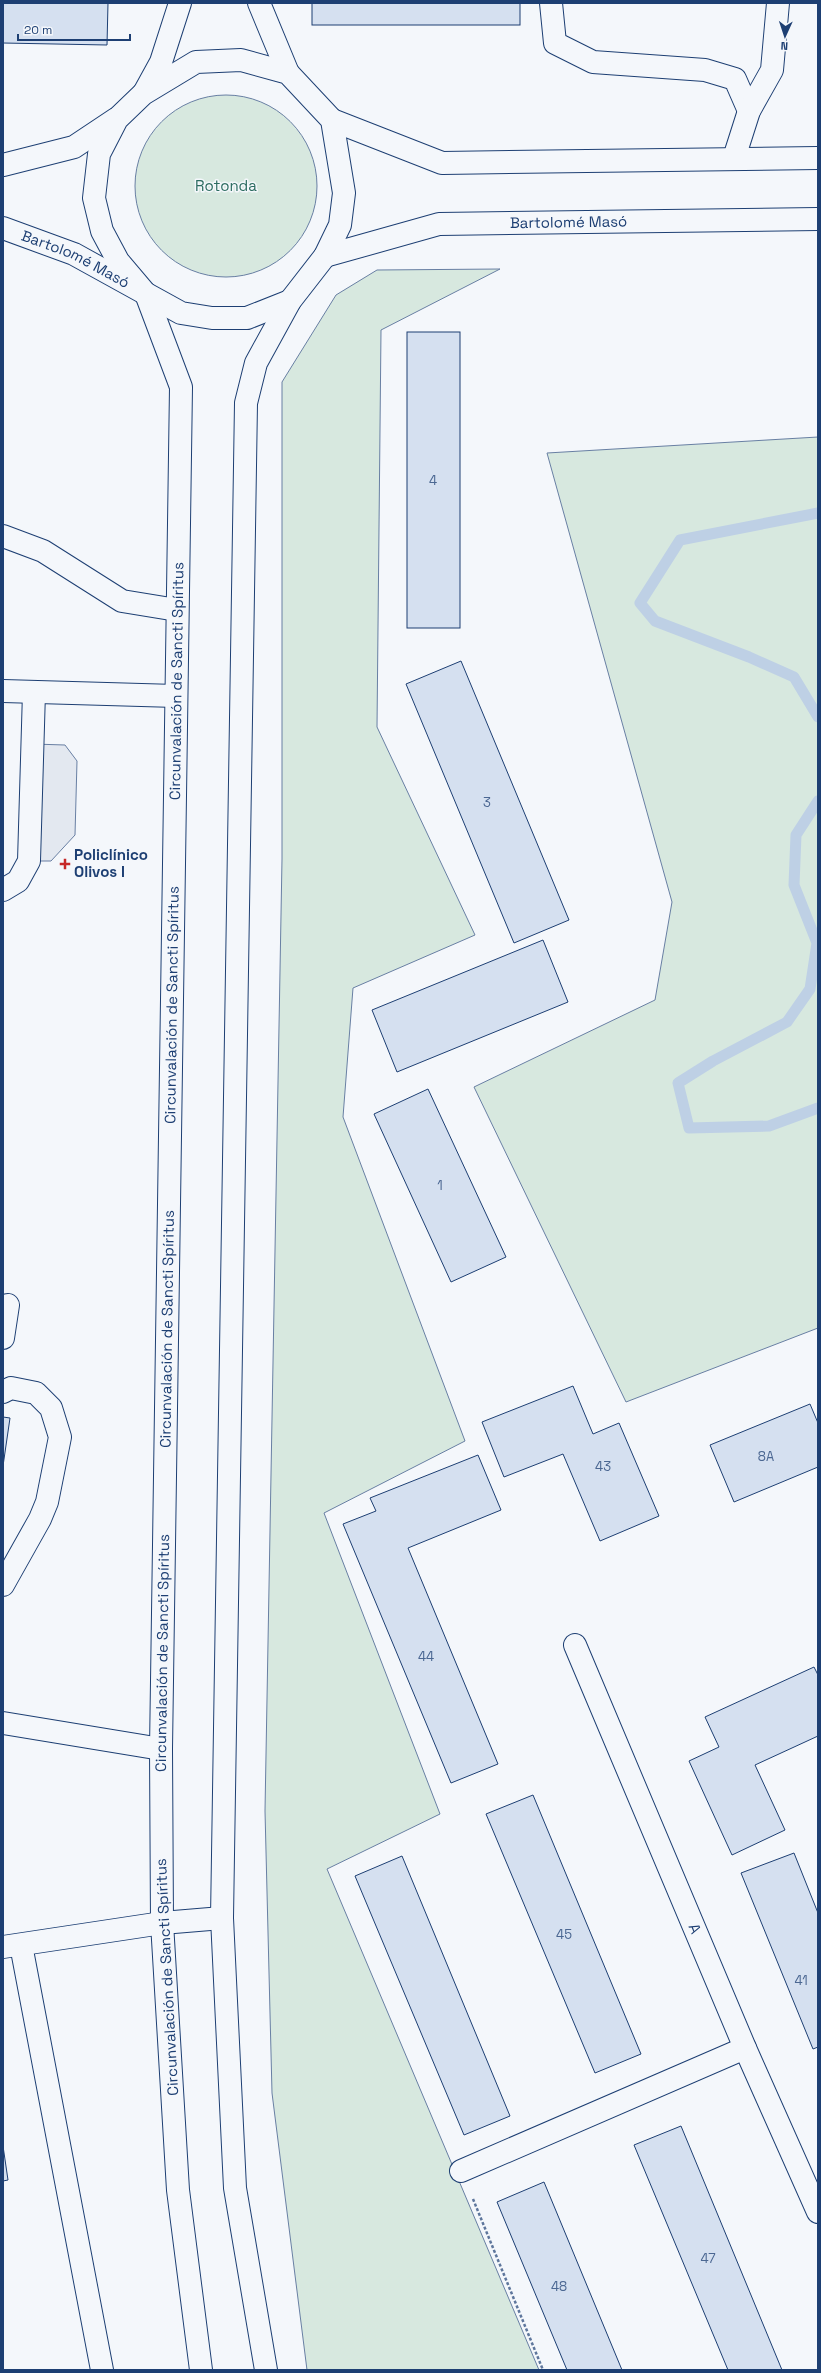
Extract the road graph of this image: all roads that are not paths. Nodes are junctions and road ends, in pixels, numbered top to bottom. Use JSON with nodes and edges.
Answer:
{"nodes":[{"id":1,"x":180,"y":3,"type":"edge"},
{"id":2,"x":259,"y":3,"type":"edge"},
{"id":3,"x":551,"y":3,"type":"edge"},
{"id":4,"x":778,"y":3,"type":"edge"},
{"id":5,"x":288,"y":73,"type":"junction"},
{"id":6,"x":143,"y":94,"type":"junction"},
{"id":7,"x":748,"y":111,"type":"junction"},
{"id":8,"x":117,"y":118,"type":"junction"},
{"id":9,"x":332,"y":120,"type":"junction"},
{"id":10,"x":734,"y":158,"type":"junction"},
{"id":11,"x":818,"y":158,"type":"edge"},
{"id":12,"x":3,"y":165,"type":"edge"},
{"id":13,"x":818,"y":219,"type":"edge"},
{"id":14,"x":3,"y":228,"type":"edge"},
{"id":15,"x":325,"y":256,"type":"junction"},
{"id":16,"x":146,"y":294,"type":"junction"},
{"id":17,"x":290,"y":301,"type":"junction"},
{"id":18,"x":3,"y":536,"type":"edge"},
{"id":19,"x":177,"y":610,"type":"junction"},
{"id":20,"x":3,"y":691,"type":"edge"},
{"id":21,"x":34,"y":692,"type":"junction"},
{"id":22,"x":176,"y":696,"type":"junction"},
{"id":23,"x":3,"y":890,"type":"edge"},
{"id":24,"x":8,"y":1305,"type":"dead end"},
{"id":25,"x":3,"y":1338,"type":"edge"},
{"id":26,"x":3,"y":1392,"type":"edge"},
{"id":27,"x":3,"y":1584,"type":"edge"},
{"id":28,"x":575,"y":1645,"type":"dead end"},
{"id":29,"x":3,"y":1723,"type":"edge"},
{"id":30,"x":161,"y":1749,"type":"junction"},
{"id":31,"x":222,"y":1918,"type":"junction"},
{"id":32,"x":162,"y":1923,"type":"junction"},
{"id":33,"x":12,"y":1946,"type":"edge"},
{"id":34,"x":745,"y":2048,"type":"junction"},
{"id":35,"x":461,"y":2171,"type":"road end"},
{"id":36,"x":818,"y":2212,"type":"edge"},
{"id":37,"x":102,"y":2370,"type":"edge"},
{"id":38,"x":201,"y":2370,"type":"edge"},
{"id":39,"x":266,"y":2370,"type":"edge"}],
"edges":[{"from":1,"to":6,"type":"main road"},
{"from":2,"to":5,"type":"main road"},
{"from":3,"to":7,"type":"main road"},
{"from":4,"to":7,"type":"main road"},
{"from":5,"to":6,"type":"main road"},
{"from":5,"to":9,"type":"main road"},
{"from":6,"to":8,"type":"main road"},
{"from":7,"to":10,"type":"main road"},
{"from":8,"to":12,"type":"main road"},
{"from":8,"to":16,"type":"main road"},
{"from":9,"to":10,"type":"main road"},
{"from":9,"to":15,"type":"main road"},
{"from":10,"to":11,"type":"main road"},
{"from":13,"to":15,"type":"main road","name":"Bartolomé Masó"},
{"from":14,"to":16,"type":"main road","name":"Bartolomé Masó"},
{"from":15,"to":17,"type":"main road"},
{"from":16,"to":17,"type":"main road","name":"Bartolomé Masó"},
{"from":16,"to":19,"type":"main road","name":"Circunvalación de Sancti Spíritus"},
{"from":17,"to":31,"type":"main road"},
{"from":18,"to":19,"type":"main road"},
{"from":19,"to":22,"type":"main road","name":"Circunvalación de Sancti Spíritus"},
{"from":20,"to":21,"type":"main road"},
{"from":21,"to":22,"type":"main road"},
{"from":21,"to":23,"type":"main road"},
{"from":22,"to":30,"type":"main road","name":"Circunvalación de Sancti Spíritus"},
{"from":24,"to":25,"type":"main road"},
{"from":26,"to":27,"type":"main road"},
{"from":28,"to":34,"type":"main road","name":"A"},
{"from":29,"to":30,"type":"main road"},
{"from":30,"to":32,"type":"main road","name":"Circunvalación de Sancti Spíritus"},
{"from":31,"to":32,"type":"main road"},
{"from":31,"to":39,"type":"main road"},
{"from":32,"to":33,"type":"main road"},
{"from":32,"to":38,"type":"main road","name":"Circunvalación de Sancti Spíritus"},
{"from":33,"to":37,"type":"main road"},
{"from":34,"to":35,"type":"main road"},
{"from":34,"to":36,"type":"main road","name":"A"}]}
